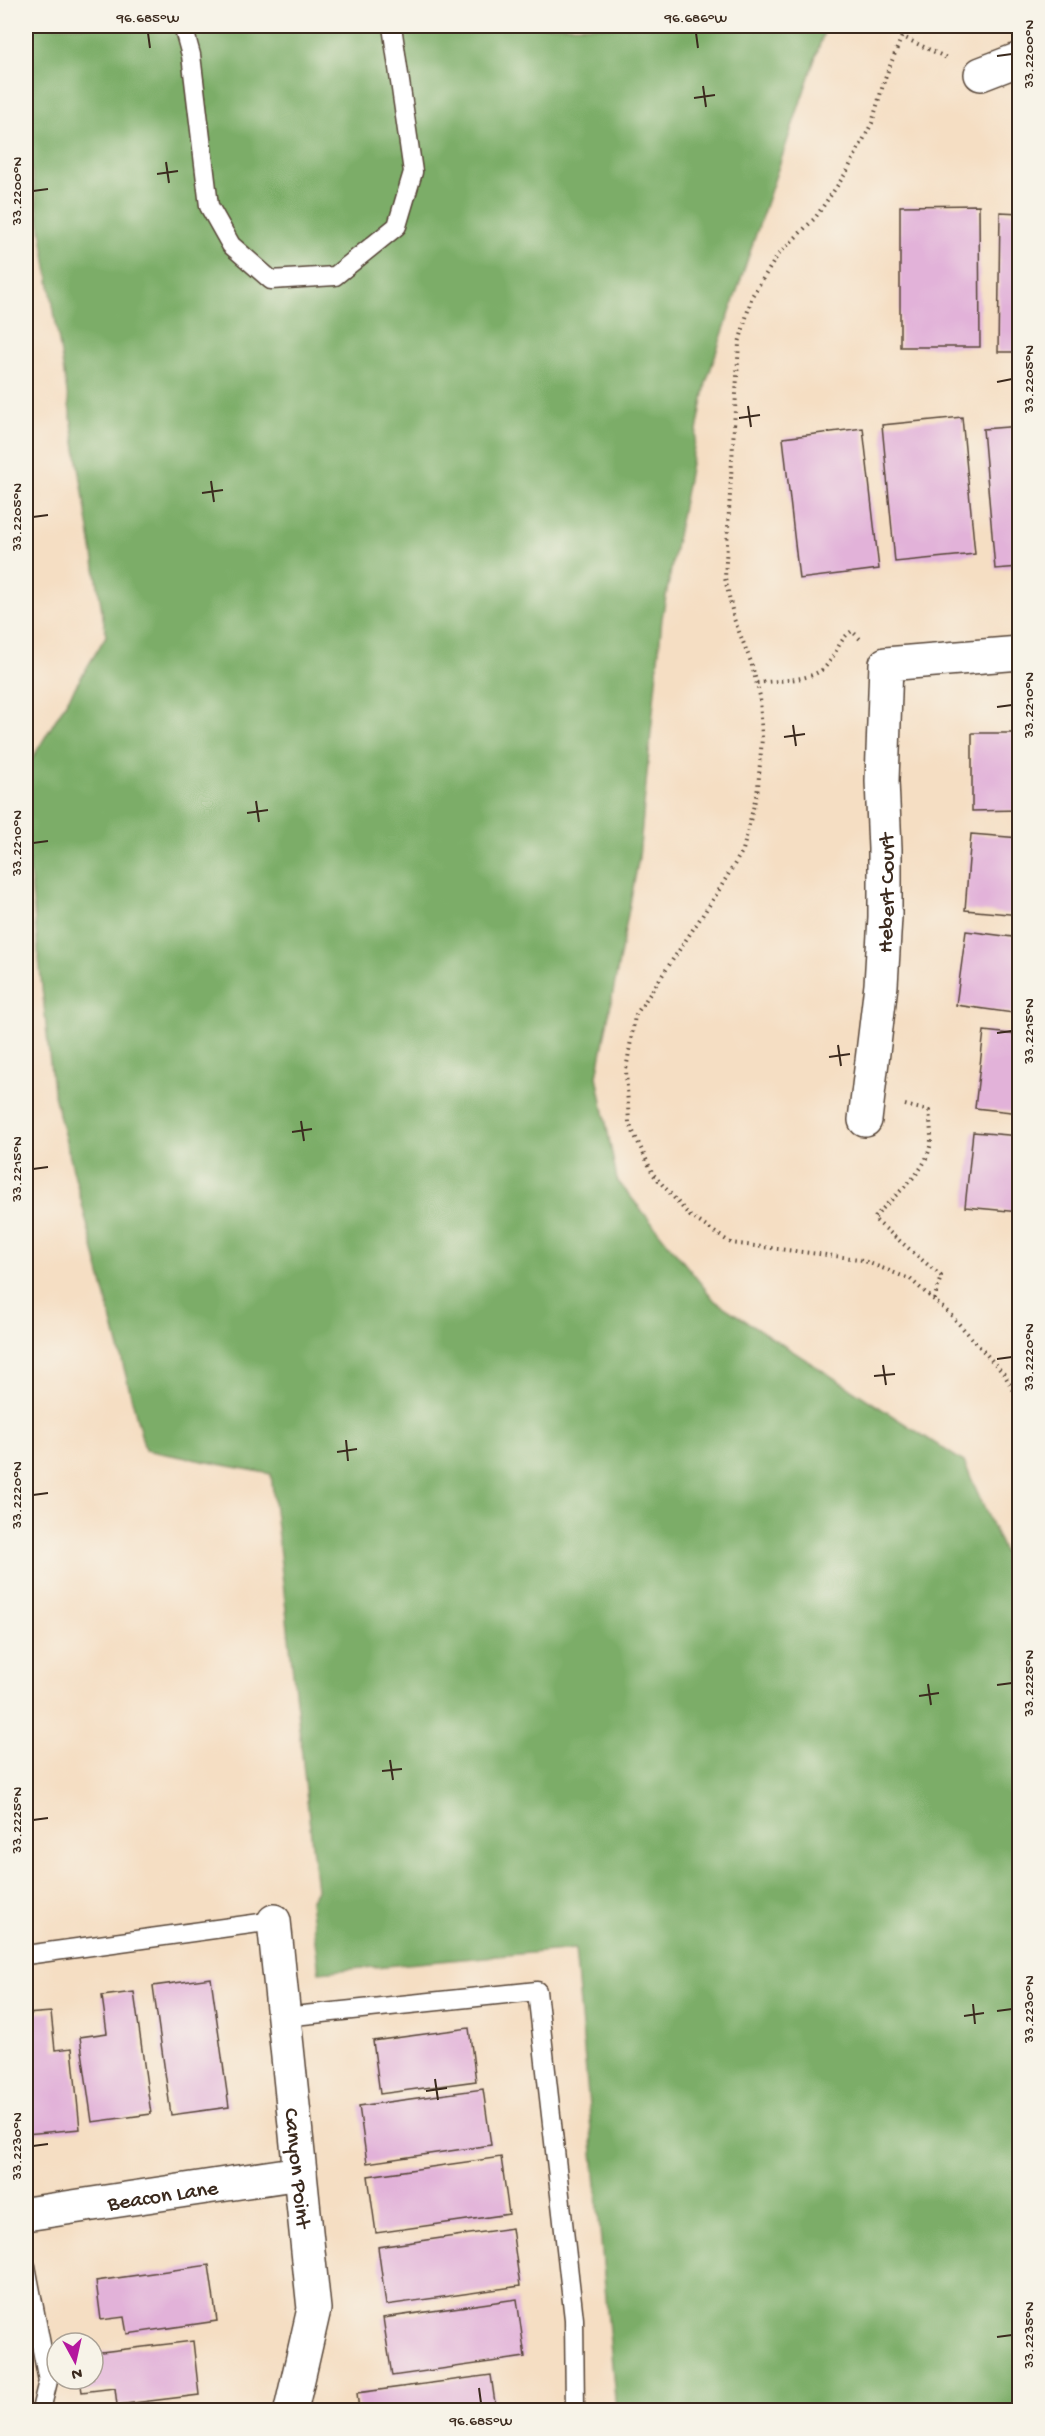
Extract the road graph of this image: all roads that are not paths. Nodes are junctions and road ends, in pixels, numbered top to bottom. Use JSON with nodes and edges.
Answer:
{"nodes":[{"id":1,"x":183,"y":26,"type":"edge"},
{"id":2,"x":392,"y":26,"type":"edge"},
{"id":3,"x":1020,"y":59,"type":"edge"},
{"id":4,"x":981,"y":74,"type":"road end"},
{"id":5,"x":1020,"y":653,"type":"edge"},
{"id":6,"x":866,"y":1109,"type":"road end"},
{"id":7,"x":274,"y":1921,"type":"joint"},
{"id":8,"x":26,"y":1955,"type":"edge"},
{"id":9,"x":284,"y":2017,"type":"junction"},
{"id":10,"x":300,"y":2173,"type":"junction"},
{"id":11,"x":26,"y":2214,"type":"edge"},
{"id":12,"x":26,"y":2266,"type":"edge"},
{"id":13,"x":41,"y":2410,"type":"edge"},
{"id":14,"x":291,"y":2410,"type":"edge"},
{"id":15,"x":574,"y":2410,"type":"edge"}],
"edges":[{"from":1,"to":2,"type":"lane"},
{"from":3,"to":4,"type":"street"},
{"from":5,"to":6,"type":"street","name":"Hebert Court"},
{"from":7,"to":8,"type":"lane"},
{"from":7,"to":9,"type":"street","name":"Canyon Point"},
{"from":9,"to":10,"type":"street","name":"Canyon Point"},
{"from":9,"to":15,"type":"lane"},
{"from":10,"to":11,"type":"street","name":"Beacon Lane"},
{"from":10,"to":14,"type":"street","name":"Canyon Point"},
{"from":12,"to":13,"type":"lane"}]}
